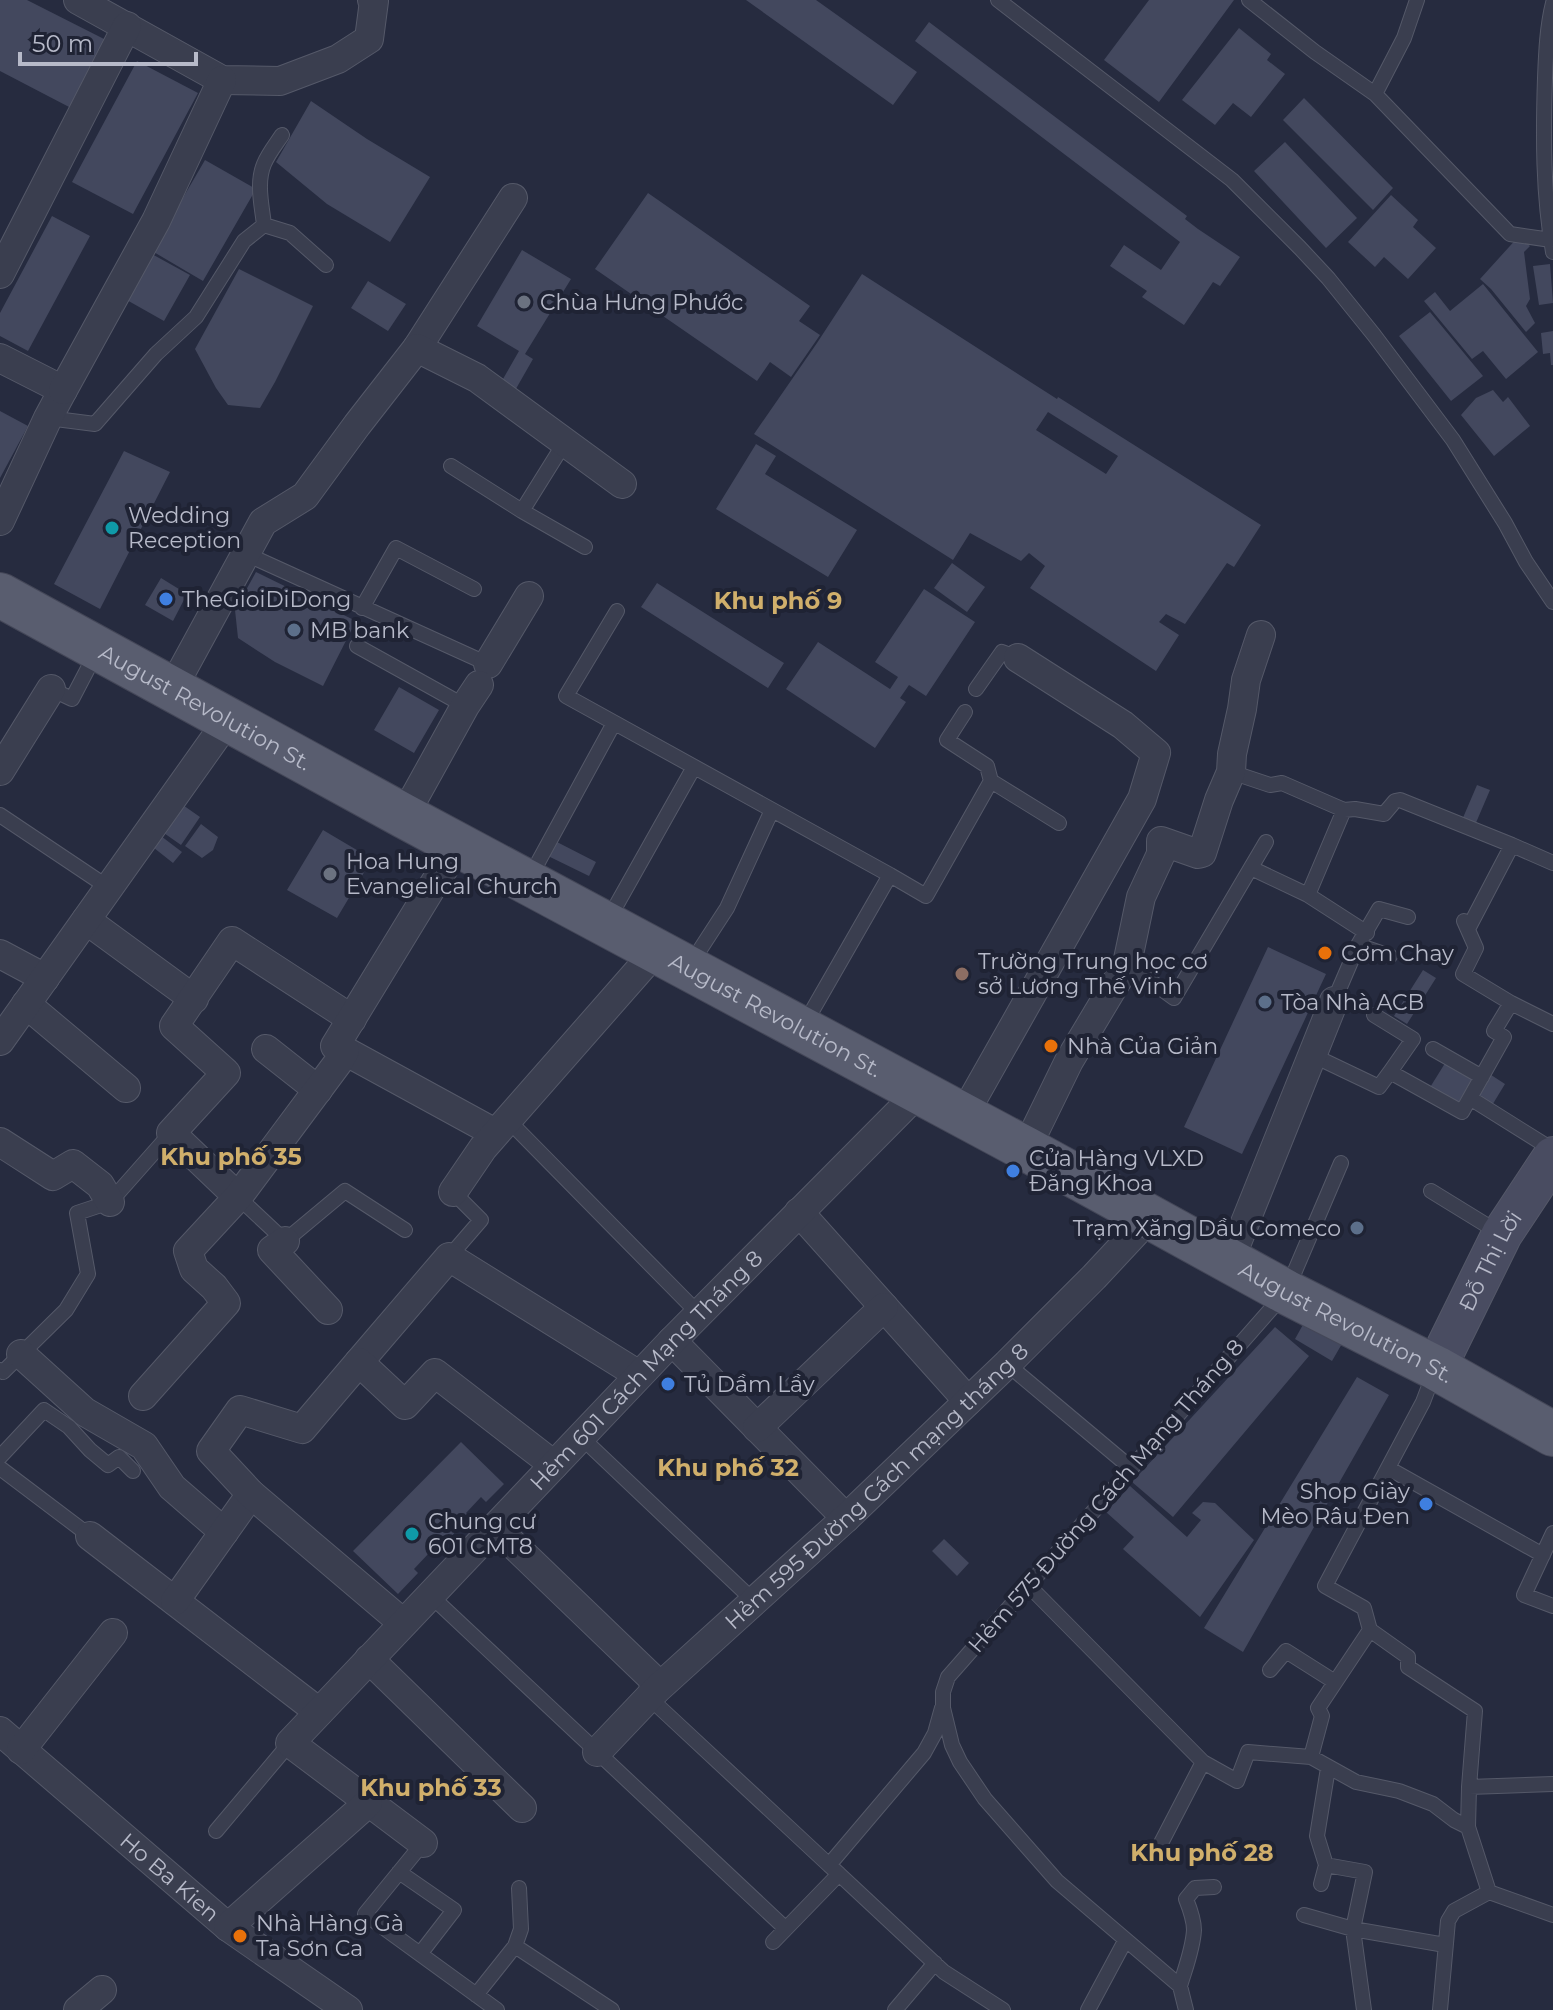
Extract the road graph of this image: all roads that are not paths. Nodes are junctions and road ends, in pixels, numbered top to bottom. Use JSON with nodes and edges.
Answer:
{"nodes":[{"id":1,"x":78,"y":0,"type":"edge"},
{"id":2,"x":372,"y":0,"type":"edge"},
{"id":3,"x":998,"y":0,"type":"edge"},
{"id":4,"x":1249,"y":0,"type":"edge"},
{"id":5,"x":1417,"y":0,"type":"edge"},
{"id":6,"x":1553,"y":3,"type":"edge"},
{"id":7,"x":127,"y":26,"type":"junction"},
{"id":8,"x":222,"y":80,"type":"junction"},
{"id":9,"x":1375,"y":94,"type":"junction"},
{"id":10,"x":282,"y":135,"type":"dead end"},
{"id":11,"x":513,"y":198,"type":"dead end"},
{"id":12,"x":264,"y":225,"type":"junction"},
{"id":13,"x":1552,"y":246,"type":"edge"},
{"id":14,"x":326,"y":265,"type":"dead end"},
{"id":15,"x":0,"y":274,"type":"edge"},
{"id":16,"x":417,"y":348,"type":"junction"},
{"id":17,"x":0,"y":358,"type":"edge"},
{"id":18,"x":63,"y":390,"type":"junction"},
{"id":19,"x":48,"y":418,"type":"junction"},
{"id":20,"x":565,"y":442,"type":"junction"},
{"id":21,"x":451,"y":466,"type":"dead end"},
{"id":22,"x":622,"y":484,"type":"dead end"},
{"id":23,"x":522,"y":511,"type":"junction"},
{"id":24,"x":0,"y":521,"type":"edge"},
{"id":25,"x":585,"y":547,"type":"dead end"},
{"id":26,"x":246,"y":554,"type":"junction"},
{"id":27,"x":474,"y":589,"type":"dead end"},
{"id":28,"x":0,"y":595,"type":"edge"},
{"id":29,"x":529,"y":596,"type":"dead end"},
{"id":30,"x":1553,"y":602,"type":"edge"},
{"id":31,"x":362,"y":608,"type":"junction"},
{"id":32,"x":617,"y":611,"type":"dead end"},
{"id":33,"x":1261,"y":635,"type":"dead end"},
{"id":34,"x":357,"y":646,"type":"dead end"},
{"id":35,"x":98,"y":650,"type":"junction"},
{"id":36,"x":1018,"y":658,"type":"joint"},
{"id":37,"x":477,"y":685,"type":"junction"},
{"id":38,"x":51,"y":689,"type":"joint"},
{"id":39,"x":172,"y":689,"type":"junction"},
{"id":40,"x":976,"y":689,"type":"dead end"},
{"id":41,"x":965,"y":712,"type":"dead end"},
{"id":42,"x":228,"y":720,"type":"junction"},
{"id":43,"x":614,"y":723,"type":"junction"},
{"id":44,"x":694,"y":767,"type":"junction"},
{"id":45,"x":0,"y":771,"type":"edge"},
{"id":46,"x":1231,"y":772,"type":"junction"},
{"id":47,"x":991,"y":781,"type":"junction"},
{"id":48,"x":772,"y":810,"type":"junction"},
{"id":49,"x":1344,"y":810,"type":"junction"},
{"id":50,"x":0,"y":815,"type":"edge"},
{"id":51,"x":404,"y":816,"type":"junction"},
{"id":52,"x":1059,"y":823,"type":"dead end"},
{"id":53,"x":1266,"y":842,"type":"dead end"},
{"id":54,"x":459,"y":845,"type":"junction"},
{"id":55,"x":1512,"y":845,"type":"junction"},
{"id":56,"x":1553,"y":863,"type":"edge"},
{"id":57,"x":1251,"y":868,"type":"junction"},
{"id":58,"x":890,"y":875,"type":"junction"},
{"id":59,"x":528,"y":882,"type":"junction"},
{"id":60,"x":109,"y":888,"type":"junction"},
{"id":61,"x":1308,"y":895,"type":"junction"},
{"id":62,"x":1408,"y":917,"type":"dead end"},
{"id":63,"x":86,"y":920,"type":"junction"},
{"id":64,"x":606,"y":924,"type":"junction"},
{"id":65,"x":1363,"y":939,"type":"junction"},
{"id":66,"x":0,"y":954,"type":"edge"},
{"id":67,"x":1390,"y":956,"type":"dead end"},
{"id":68,"x":672,"y":959,"type":"junction"},
{"id":69,"x":1127,"y":964,"type":"junction"},
{"id":70,"x":45,"y":978,"type":"junction"},
{"id":71,"x":194,"y":999,"type":"junction"},
{"id":72,"x":1334,"y":1001,"type":"joint"},
{"id":73,"x":1511,"y":1003,"type":"junction"},
{"id":74,"x":26,"y":1004,"type":"junction"},
{"id":75,"x":1374,"y":1015,"type":"dead end"},
{"id":76,"x":352,"y":1019,"type":"junction"},
{"id":77,"x":1553,"y":1024,"type":"edge"},
{"id":78,"x":801,"y":1028,"type":"junction"},
{"id":79,"x":0,"y":1041,"type":"edge"},
{"id":80,"x":266,"y":1049,"type":"dead end"},
{"id":81,"x":1433,"y":1049,"type":"dead end"},
{"id":82,"x":345,"y":1051,"type":"junction"},
{"id":83,"x":1312,"y":1055,"type":"junction"},
{"id":84,"x":1390,"y":1072,"type":"junction"},
{"id":85,"x":1482,"y":1077,"type":"junction"},
{"id":86,"x":126,"y":1088,"type":"dead end"},
{"id":87,"x":318,"y":1090,"type":"junction"},
{"id":88,"x":919,"y":1092,"type":"junction"},
{"id":89,"x":1470,"y":1098,"type":"junction"},
{"id":90,"x":963,"y":1116,"type":"junction"},
{"id":91,"x":501,"y":1126,"type":"junction"},
{"id":92,"x":171,"y":1133,"type":"junction"},
{"id":93,"x":0,"y":1142,"type":"edge"},
{"id":94,"x":1026,"y":1149,"type":"junction"},
{"id":95,"x":1553,"y":1150,"type":"edge"},
{"id":96,"x":1553,"y":1157,"type":"edge"},
{"id":97,"x":1341,"y":1163,"type":"dead end"},
{"id":98,"x":1431,"y":1191,"type":"dead end"},
{"id":99,"x":453,"y":1192,"type":"joint"},
{"id":100,"x":238,"y":1197,"type":"junction"},
{"id":101,"x":110,"y":1202,"type":"junction"},
{"id":102,"x":799,"y":1212,"type":"junction"},
{"id":103,"x":1150,"y":1217,"type":"junction"},
{"id":104,"x":405,"y":1230,"type":"dead end"},
{"id":105,"x":1502,"y":1234,"type":"junction"},
{"id":106,"x":285,"y":1241,"type":"junction"},
{"id":107,"x":449,"y":1257,"type":"junction"},
{"id":108,"x":1230,"y":1260,"type":"junction"},
{"id":109,"x":1286,"y":1292,"type":"junction"},
{"id":110,"x":884,"y":1307,"type":"junction"},
{"id":111,"x":328,"y":1310,"type":"dead end"},
{"id":112,"x":699,"y":1314,"type":"junction"},
{"id":113,"x":672,"y":1341,"type":"junction"},
{"id":114,"x":11,"y":1362,"type":"edge"},
{"id":115,"x":359,"y":1362,"type":"junction"},
{"id":116,"x":1007,"y":1364,"type":"junction"},
{"id":117,"x":1436,"y":1368,"type":"junction"},
{"id":118,"x":639,"y":1375,"type":"junction"},
{"id":119,"x":143,"y":1396,"type":"dead end"},
{"id":120,"x":968,"y":1401,"type":"junction"},
{"id":121,"x":757,"y":1428,"type":"junction"},
{"id":122,"x":1553,"y":1434,"type":"edge"},
{"id":123,"x":581,"y":1437,"type":"junction"},
{"id":124,"x":0,"y":1457,"type":"edge"},
{"id":125,"x":554,"y":1465,"type":"junction"},
{"id":126,"x":0,"y":1468,"type":"edge"},
{"id":127,"x":1131,"y":1468,"type":"junction"},
{"id":128,"x":1388,"y":1468,"type":"junction"},
{"id":129,"x":133,"y":1471,"type":"dead end"},
{"id":130,"x":251,"y":1494,"type":"junction"},
{"id":131,"x":846,"y":1518,"type":"junction"},
{"id":132,"x":495,"y":1527,"type":"junction"},
{"id":133,"x":224,"y":1532,"type":"junction"},
{"id":134,"x":1553,"y":1533,"type":"edge"},
{"id":135,"x":90,"y":1536,"type":"joint"},
{"id":136,"x":1543,"y":1555,"type":"junction"},
{"id":137,"x":1028,"y":1585,"type":"junction"},
{"id":138,"x":430,"y":1595,"type":"junction"},
{"id":139,"x":175,"y":1601,"type":"junction"},
{"id":140,"x":754,"y":1601,"type":"junction"},
{"id":141,"x":1553,"y":1606,"type":"edge"},
{"id":142,"x":403,"y":1623,"type":"junction"},
{"id":143,"x":1370,"y":1630,"type":"junction"},
{"id":144,"x":113,"y":1633,"type":"dead end"},
{"id":145,"x":369,"y":1659,"type":"junction"},
{"id":146,"x":1270,"y":1670,"type":"dead end"},
{"id":147,"x":1335,"y":1682,"type":"junction"},
{"id":148,"x":655,"y":1691,"type":"junction"},
{"id":149,"x":943,"y":1708,"type":"junction"},
{"id":150,"x":319,"y":1712,"type":"junction"},
{"id":151,"x":11,"y":1740,"type":"edge"},
{"id":152,"x":290,"y":1743,"type":"junction"},
{"id":153,"x":597,"y":1752,"type":"junction"},
{"id":154,"x":1311,"y":1757,"type":"junction"},
{"id":155,"x":1203,"y":1762,"type":"junction"},
{"id":156,"x":1328,"y":1768,"type":"junction"},
{"id":157,"x":1553,"y":1784,"type":"edge"},
{"id":158,"x":1469,"y":1787,"type":"junction"},
{"id":159,"x":368,"y":1803,"type":"junction"},
{"id":160,"x":522,"y":1808,"type":"dead end"},
{"id":161,"x":1468,"y":1827,"type":"junction"},
{"id":162,"x":216,"y":1831,"type":"dead end"},
{"id":163,"x":423,"y":1843,"type":"joint"},
{"id":164,"x":1160,"y":1845,"type":"dead end"},
{"id":165,"x":1326,"y":1865,"type":"junction"},
{"id":166,"x":834,"y":1870,"type":"junction"},
{"id":167,"x":399,"y":1872,"type":"junction"},
{"id":168,"x":1321,"y":1884,"type":"dead end"},
{"id":169,"x":1214,"y":1887,"type":"dead end"},
{"id":170,"x":519,"y":1888,"type":"dead end"},
{"id":171,"x":1489,"y":1892,"type":"junction"},
{"id":172,"x":1304,"y":1915,"type":"dead end"},
{"id":173,"x":1553,"y":1915,"type":"edge"},
{"id":174,"x":228,"y":1927,"type":"junction"},
{"id":175,"x":785,"y":1928,"type":"junction"},
{"id":176,"x":1353,"y":1929,"type":"junction"},
{"id":177,"x":1125,"y":1941,"type":"junction"},
{"id":178,"x":773,"y":1942,"type":"dead end"},
{"id":179,"x":1445,"y":1945,"type":"junction"},
{"id":180,"x":515,"y":1946,"type":"junction"},
{"id":181,"x":420,"y":1954,"type":"junction"},
{"id":182,"x":935,"y":1963,"type":"junction"},
{"id":183,"x":1180,"y":1986,"type":"junction"},
{"id":184,"x":102,"y":1990,"type":"dead end"},
{"id":185,"x":476,"y":1995,"type":"junction"},
{"id":186,"x":78,"y":2010,"type":"edge"},
{"id":187,"x":348,"y":2010,"type":"edge"},
{"id":188,"x":497,"y":2010,"type":"edge"},
{"id":189,"x":612,"y":2010,"type":"edge"},
{"id":190,"x":895,"y":2010,"type":"edge"},
{"id":191,"x":1003,"y":2010,"type":"edge"},
{"id":192,"x":1088,"y":2010,"type":"edge"},
{"id":193,"x":1186,"y":2010,"type":"edge"},
{"id":194,"x":1364,"y":2010,"type":"edge"},
{"id":195,"x":1440,"y":2010,"type":"edge"}],
"edges":[{"from":1,"to":7,"type":"street"},
{"from":2,"to":8,"type":"street"},
{"from":3,"to":30,"type":"lane"},
{"from":4,"to":9,"type":"lane"},
{"from":5,"to":9,"type":"lane"},
{"from":6,"to":13,"type":"lane"},
{"from":7,"to":8,"type":"street"},
{"from":7,"to":15,"type":"street"},
{"from":8,"to":18,"type":"street"},
{"from":9,"to":13,"type":"lane"},
{"from":10,"to":12,"type":"lane"},
{"from":11,"to":16,"type":"street"},
{"from":12,"to":14,"type":"lane"},
{"from":12,"to":19,"type":"lane"},
{"from":16,"to":20,"type":"street"},
{"from":16,"to":26,"type":"street"},
{"from":17,"to":18,"type":"street"},
{"from":18,"to":19,"type":"street"},
{"from":19,"to":24,"type":"street"},
{"from":20,"to":22,"type":"street"},
{"from":20,"to":23,"type":"lane"},
{"from":21,"to":23,"type":"lane"},
{"from":23,"to":25,"type":"lane"},
{"from":26,"to":31,"type":"lane"},
{"from":26,"to":39,"type":"street"},
{"from":27,"to":31,"type":"lane"},
{"from":28,"to":35,"type":"main road","name":"August Revolution St."},
{"from":29,"to":37,"type":"street"},
{"from":31,"to":37,"type":"lane"},
{"from":32,"to":43,"type":"lane"},
{"from":33,"to":46,"type":"street"},
{"from":34,"to":37,"type":"lane"},
{"from":35,"to":38,"type":"lane"},
{"from":35,"to":39,"type":"main road","name":"August Revolution St."},
{"from":36,"to":40,"type":"lane"},
{"from":36,"to":90,"type":"street"},
{"from":37,"to":51,"type":"street"},
{"from":38,"to":45,"type":"street"},
{"from":39,"to":42,"type":"main road","name":"August Revolution St."},
{"from":41,"to":47,"type":"lane"},
{"from":42,"to":51,"type":"main road","name":"August Revolution St."},
{"from":42,"to":60,"type":"street"},
{"from":43,"to":44,"type":"lane"},
{"from":43,"to":59,"type":"lane"},
{"from":44,"to":48,"type":"lane"},
{"from":44,"to":64,"type":"lane"},
{"from":46,"to":49,"type":"lane"},
{"from":46,"to":69,"type":"street"},
{"from":47,"to":52,"type":"lane"},
{"from":47,"to":58,"type":"lane"},
{"from":48,"to":58,"type":"lane"},
{"from":48,"to":68,"type":"lane"},
{"from":49,"to":55,"type":"lane"},
{"from":49,"to":61,"type":"lane"},
{"from":50,"to":60,"type":"lane"},
{"from":51,"to":54,"type":"main road","name":"August Revolution St."},
{"from":53,"to":57,"type":"lane"},
{"from":54,"to":59,"type":"main road","name":"August Revolution St."},
{"from":54,"to":76,"type":"street"},
{"from":55,"to":56,"type":"lane"},
{"from":55,"to":73,"type":"lane"},
{"from":57,"to":61,"type":"lane"},
{"from":57,"to":69,"type":"lane"},
{"from":58,"to":78,"type":"lane"},
{"from":59,"to":64,"type":"main road","name":"August Revolution St."},
{"from":60,"to":63,"type":"street"},
{"from":61,"to":65,"type":"lane"},
{"from":62,"to":65,"type":"lane"},
{"from":63,"to":70,"type":"street"},
{"from":63,"to":71,"type":"street"},
{"from":64,"to":68,"type":"main road","name":"August Revolution St."},
{"from":65,"to":67,"type":"lane"},
{"from":65,"to":72,"type":"lane"},
{"from":66,"to":70,"type":"street"},
{"from":68,"to":78,"type":"main road","name":"August Revolution St."},
{"from":68,"to":91,"type":"street"},
{"from":69,"to":94,"type":"street"},
{"from":70,"to":74,"type":"street"},
{"from":71,"to":76,"type":"street"},
{"from":71,"to":92,"type":"street"},
{"from":72,"to":83,"type":"street"},
{"from":73,"to":77,"type":"lane"},
{"from":73,"to":85,"type":"lane"},
{"from":74,"to":79,"type":"street"},
{"from":74,"to":86,"type":"street"},
{"from":75,"to":84,"type":"lane"},
{"from":76,"to":82,"type":"street"},
{"from":78,"to":88,"type":"main road","name":"August Revolution St."},
{"from":80,"to":87,"type":"street"},
{"from":81,"to":85,"type":"lane"},
{"from":82,"to":87,"type":"street"},
{"from":82,"to":91,"type":"street"},
{"from":83,"to":84,"type":"lane"},
{"from":83,"to":108,"type":"street"},
{"from":84,"to":89,"type":"lane"},
{"from":85,"to":89,"type":"lane"},
{"from":87,"to":100,"type":"street"},
{"from":88,"to":90,"type":"main road","name":"August Revolution St."},
{"from":88,"to":102,"type":"street","name":"Hẻm 601 Cách Mạng Tháng 8"},
{"from":89,"to":95,"type":"lane"},
{"from":90,"to":94,"type":"main road","name":"August Revolution St."},
{"from":91,"to":99,"type":"street"},
{"from":91,"to":112,"type":"lane"},
{"from":92,"to":100,"type":"street"},
{"from":92,"to":101,"type":"lane"},
{"from":93,"to":101,"type":"street"},
{"from":94,"to":103,"type":"main road","name":"August Revolution St."},
{"from":96,"to":105,"type":"street","name":"Đỗ Thị Lời"},
{"from":97,"to":109,"type":"lane","name":"Hẻm 575 Đường Cách Mạng Tháng 8"},
{"from":98,"to":105,"type":"lane"},
{"from":99,"to":107,"type":"lane"},
{"from":100,"to":106,"type":"lane"},
{"from":100,"to":119,"type":"street"},
{"from":101,"to":114,"type":"lane"},
{"from":102,"to":110,"type":"street"},
{"from":102,"to":112,"type":"street","name":"Hẻm 601 Cách Mạng Tháng 8"},
{"from":103,"to":108,"type":"main road","name":"August Revolution St."},
{"from":103,"to":116,"type":"street","name":"Hẻm 595 Đường Cách mạng tháng 8"},
{"from":104,"to":106,"type":"lane"},
{"from":105,"to":117,"type":"street","name":"Đỗ Thị Lời"},
{"from":106,"to":111,"type":"street"},
{"from":107,"to":115,"type":"street"},
{"from":107,"to":118,"type":"street"},
{"from":108,"to":109,"type":"main road","name":"August Revolution St."},
{"from":109,"to":117,"type":"main road","name":"August Revolution St."},
{"from":109,"to":127,"type":"lane","name":"Hẻm 575 Đường Cách Mạng Tháng 8"},
{"from":110,"to":120,"type":"street"},
{"from":110,"to":121,"type":"street"},
{"from":112,"to":113,"type":"street","name":"Hẻm 601 Cách Mạng Tháng 8"},
{"from":113,"to":118,"type":"street","name":"Hẻm 601 Cách Mạng Tháng 8"},
{"from":113,"to":121,"type":"street","name":"Hẻm 595 Đường Cách mạng tháng 8"},
{"from":114,"to":133,"type":"street"},
{"from":115,"to":125,"type":"street"},
{"from":115,"to":130,"type":"street"},
{"from":116,"to":120,"type":"street","name":"Hẻm 595 Đường Cách mạng tháng 8"},
{"from":116,"to":127,"type":"lane"},
{"from":117,"to":122,"type":"main road","name":"August Revolution St."},
{"from":117,"to":128,"type":"lane"},
{"from":118,"to":123,"type":"street","name":"Hẻm 601 Cách Mạng Tháng 8"},
{"from":120,"to":131,"type":"street","name":"Hẻm 595 Đường Cách mạng tháng 8"},
{"from":121,"to":131,"type":"street","name":"Hẻm 595 Đường Cách mạng tháng 8"},
{"from":123,"to":125,"type":"street","name":"Hẻm 601 Cách Mạng Tháng 8"},
{"from":123,"to":140,"type":"lane","name":"Hẻm 595 Đường Cách mạng tháng 8"},
{"from":124,"to":129,"type":"lane"},
{"from":125,"to":132,"type":"street","name":"Hẻm 601 Cách Mạng Tháng 8"},
{"from":126,"to":135,"type":"lane"},
{"from":127,"to":137,"type":"lane","name":"Hẻm 575 Đường Cách Mạng Tháng 8"},
{"from":128,"to":136,"type":"lane"},
{"from":128,"to":143,"type":"lane"},
{"from":130,"to":133,"type":"street"},
{"from":130,"to":142,"type":"street"},
{"from":131,"to":140,"type":"street","name":"Hẻm 595 Đường Cách mạng tháng 8"},
{"from":132,"to":138,"type":"street","name":"Hẻm 601 Cách Mạng Tháng 8"},
{"from":132,"to":148,"type":"street"},
{"from":133,"to":139,"type":"street"},
{"from":134,"to":136,"type":"lane"},
{"from":135,"to":139,"type":"street"},
{"from":136,"to":141,"type":"lane"},
{"from":137,"to":149,"type":"lane","name":"Hẻm 575 Đường Cách Mạng Tháng 8"},
{"from":137,"to":155,"type":"lane"},
{"from":138,"to":142,"type":"street","name":"Hẻm 601 Cách Mạng Tháng 8"},
{"from":138,"to":153,"type":"lane"},
{"from":139,"to":150,"type":"street"},
{"from":140,"to":148,"type":"street","name":"Hẻm 595 Đường Cách mạng tháng 8"},
{"from":142,"to":145,"type":"street","name":"Hẻm 601 Cách Mạng Tháng 8"},
{"from":143,"to":147,"type":"lane"},
{"from":143,"to":158,"type":"lane"},
{"from":144,"to":151,"type":"street"},
{"from":145,"to":150,"type":"street","name":"Hẻm 601 Cách Mạng Tháng 8"},
{"from":145,"to":160,"type":"street"},
{"from":146,"to":147,"type":"lane"},
{"from":147,"to":154,"type":"lane"},
{"from":148,"to":153,"type":"street","name":"Hẻm 595 Đường Cách mạng tháng 8"},
{"from":148,"to":166,"type":"lane"},
{"from":149,"to":166,"type":"lane","name":"Hẻm 575 Đường Cách Mạng Tháng 8"},
{"from":149,"to":177,"type":"lane"},
{"from":150,"to":152,"type":"street","name":"Hẻm 601 Cách Mạng Tháng 8"},
{"from":151,"to":174,"type":"street","name":"Ho Ba Kien"},
{"from":152,"to":159,"type":"street"},
{"from":152,"to":162,"type":"lane","name":"Hẻm 601 Cách Mạng Tháng 8"},
{"from":153,"to":175,"type":"lane"},
{"from":154,"to":155,"type":"lane"},
{"from":154,"to":156,"type":"lane"},
{"from":155,"to":164,"type":"lane"},
{"from":156,"to":161,"type":"lane"},
{"from":156,"to":165,"type":"lane"},
{"from":157,"to":158,"type":"lane"},
{"from":158,"to":161,"type":"lane"},
{"from":159,"to":163,"type":"street"},
{"from":159,"to":174,"type":"street"},
{"from":161,"to":171,"type":"lane"},
{"from":163,"to":167,"type":"lane"},
{"from":165,"to":168,"type":"lane"},
{"from":165,"to":176,"type":"lane"},
{"from":166,"to":175,"type":"lane","name":"Hẻm 575 Đường Cách Mạng Tháng 8"},
{"from":166,"to":182,"type":"lane"},
{"from":167,"to":181,"type":"lane"},
{"from":167,"to":181,"type":"lane"},
{"from":169,"to":183,"type":"lane"},
{"from":170,"to":180,"type":"lane"},
{"from":171,"to":173,"type":"lane"},
{"from":171,"to":179,"type":"lane"},
{"from":172,"to":176,"type":"lane"},
{"from":174,"to":187,"type":"street","name":"Ho Ba Kien"},
{"from":175,"to":178,"type":"lane","name":"Hẻm 575 Đường Cách Mạng Tháng 8"},
{"from":176,"to":179,"type":"lane"},
{"from":176,"to":194,"type":"lane"},
{"from":177,"to":183,"type":"lane"},
{"from":177,"to":192,"type":"lane"},
{"from":179,"to":195,"type":"lane"},
{"from":180,"to":185,"type":"lane"},
{"from":180,"to":189,"type":"lane"},
{"from":181,"to":185,"type":"lane"},
{"from":182,"to":190,"type":"lane"},
{"from":182,"to":191,"type":"lane"},
{"from":183,"to":193,"type":"lane"},
{"from":184,"to":186,"type":"street"},
{"from":185,"to":188,"type":"lane"}]}
